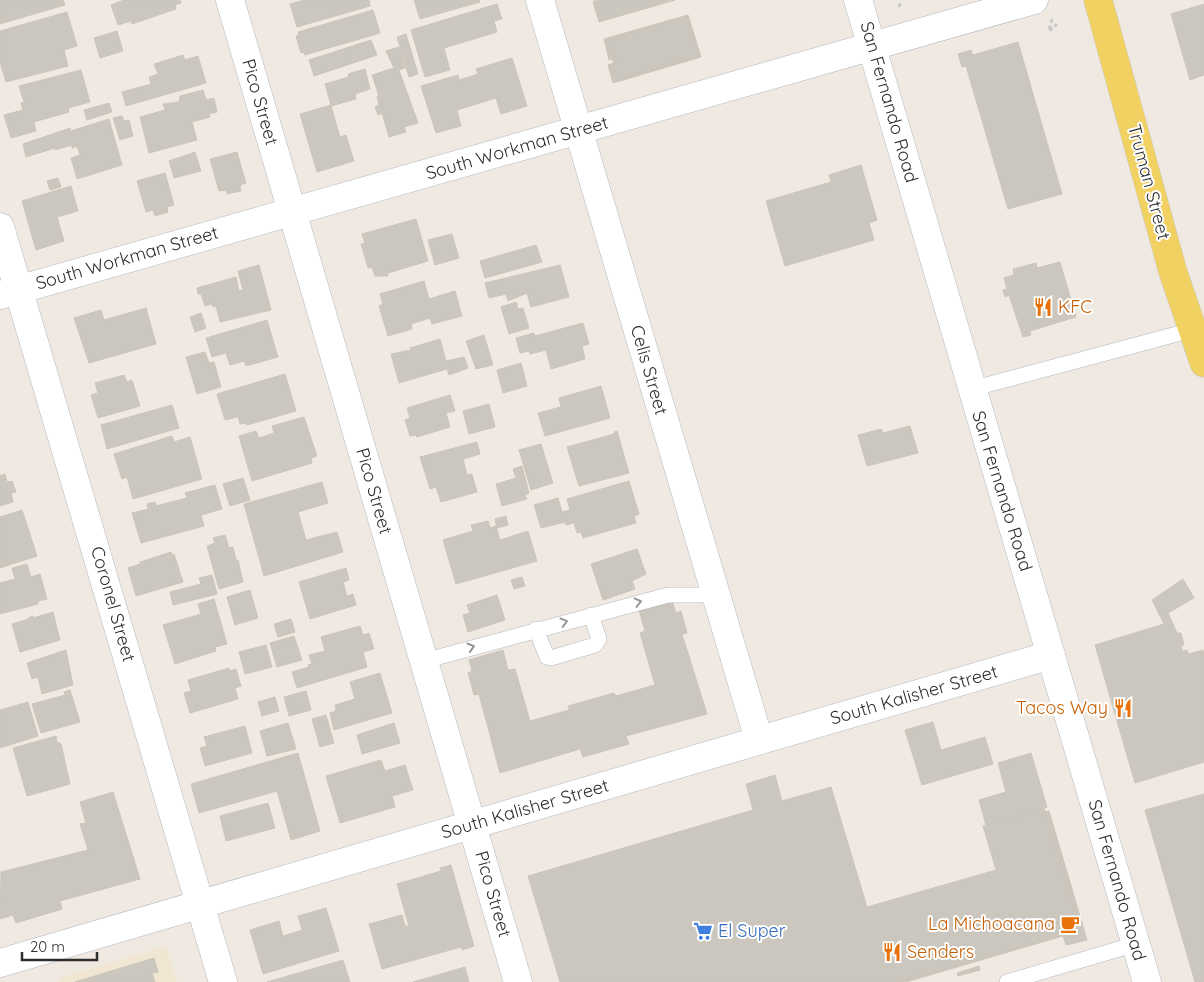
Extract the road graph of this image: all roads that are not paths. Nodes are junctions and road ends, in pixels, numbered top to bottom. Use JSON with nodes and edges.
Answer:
{"nodes":[{"id":1,"x":230,"y":0,"type":"edge"},
{"id":2,"x":540,"y":0,"type":"edge"},
{"id":3,"x":858,"y":0,"type":"edge"},
{"id":4,"x":1098,"y":0,"type":"edge"},
{"id":5,"x":1043,"y":9,"type":"edge"},
{"id":6,"x":872,"y":46,"type":"junction"},
{"id":7,"x":578,"y":131,"type":"junction"},
{"id":8,"x":292,"y":210,"type":"junction"},
{"id":9,"x":0,"y":227,"type":"edge"},
{"id":10,"x":10,"y":292,"type":"edge"},
{"id":11,"x":1192,"y":330,"type":"junction"},
{"id":12,"x":1204,"y":363,"type":"edge"},
{"id":13,"x":971,"y":388,"type":"junction"},
{"id":14,"x":716,"y":595,"type":"junction"},
{"id":15,"x":591,"y":615,"type":"junction"},
{"id":16,"x":536,"y":629,"type":"junction"},
{"id":17,"x":1051,"y":655,"type":"junction"},
{"id":18,"x":424,"y":661,"type":"junction"},
{"id":19,"x":759,"y":740,"type":"junction"},
{"id":20,"x":472,"y":824,"type":"junction"},
{"id":21,"x":201,"y":904,"type":"junction"},
{"id":22,"x":1136,"y":944,"type":"junction"},
{"id":23,"x":0,"y":963,"type":"edge"},
{"id":24,"x":223,"y":982,"type":"edge"},
{"id":25,"x":518,"y":982,"type":"edge"},
{"id":26,"x":1007,"y":982,"type":"edge"},
{"id":27,"x":1147,"y":982,"type":"edge"}],
"edges":[{"from":1,"to":8,"type":"street","name":"Pico Street"},
{"from":2,"to":7,"type":"street","name":"Celis Street"},
{"from":3,"to":6,"type":"street","name":"San Fernando Road"},
{"from":4,"to":11,"type":"main road","name":"Truman Street"},
{"from":5,"to":6,"type":"street","name":"South Workman Street"},
{"from":6,"to":7,"type":"street","name":"South Workman Street"},
{"from":6,"to":13,"type":"street","name":"San Fernando Road"},
{"from":7,"to":8,"type":"street","name":"South Workman Street"},
{"from":7,"to":14,"type":"street","name":"Celis Street"},
{"from":8,"to":10,"type":"street","name":"South Workman Street"},
{"from":8,"to":18,"type":"street","name":"Pico Street"},
{"from":9,"to":10,"type":"street","name":"Coronel Street"},
{"from":10,"to":21,"type":"street","name":"Coronel Street"},
{"from":11,"to":12,"type":"main road","name":"Truman Street"},
{"from":11,"to":13,"type":"lane"},
{"from":13,"to":17,"type":"street","name":"San Fernando Road"},
{"from":15,"to":14,"type":"lane","one_way":true},
{"from":14,"to":19,"type":"street","name":"Celis Street"},
{"from":16,"to":15,"type":"lane","one_way":true},
{"from":15,"to":16,"type":"lane"},
{"from":18,"to":16,"type":"lane","one_way":true},
{"from":17,"to":19,"type":"street","name":"South Kalisher Street"},
{"from":17,"to":22,"type":"street","name":"San Fernando Road"},
{"from":18,"to":20,"type":"street","name":"Pico Street"},
{"from":19,"to":20,"type":"street","name":"South Kalisher Street"},
{"from":20,"to":21,"type":"street","name":"South Kalisher Street"},
{"from":20,"to":25,"type":"street","name":"Pico Street"},
{"from":21,"to":23,"type":"street","name":"South Kalisher Street"},
{"from":21,"to":24,"type":"street","name":"Coronel Street"},
{"from":22,"to":26,"type":"lane"},
{"from":22,"to":27,"type":"street","name":"San Fernando Road"}]}
